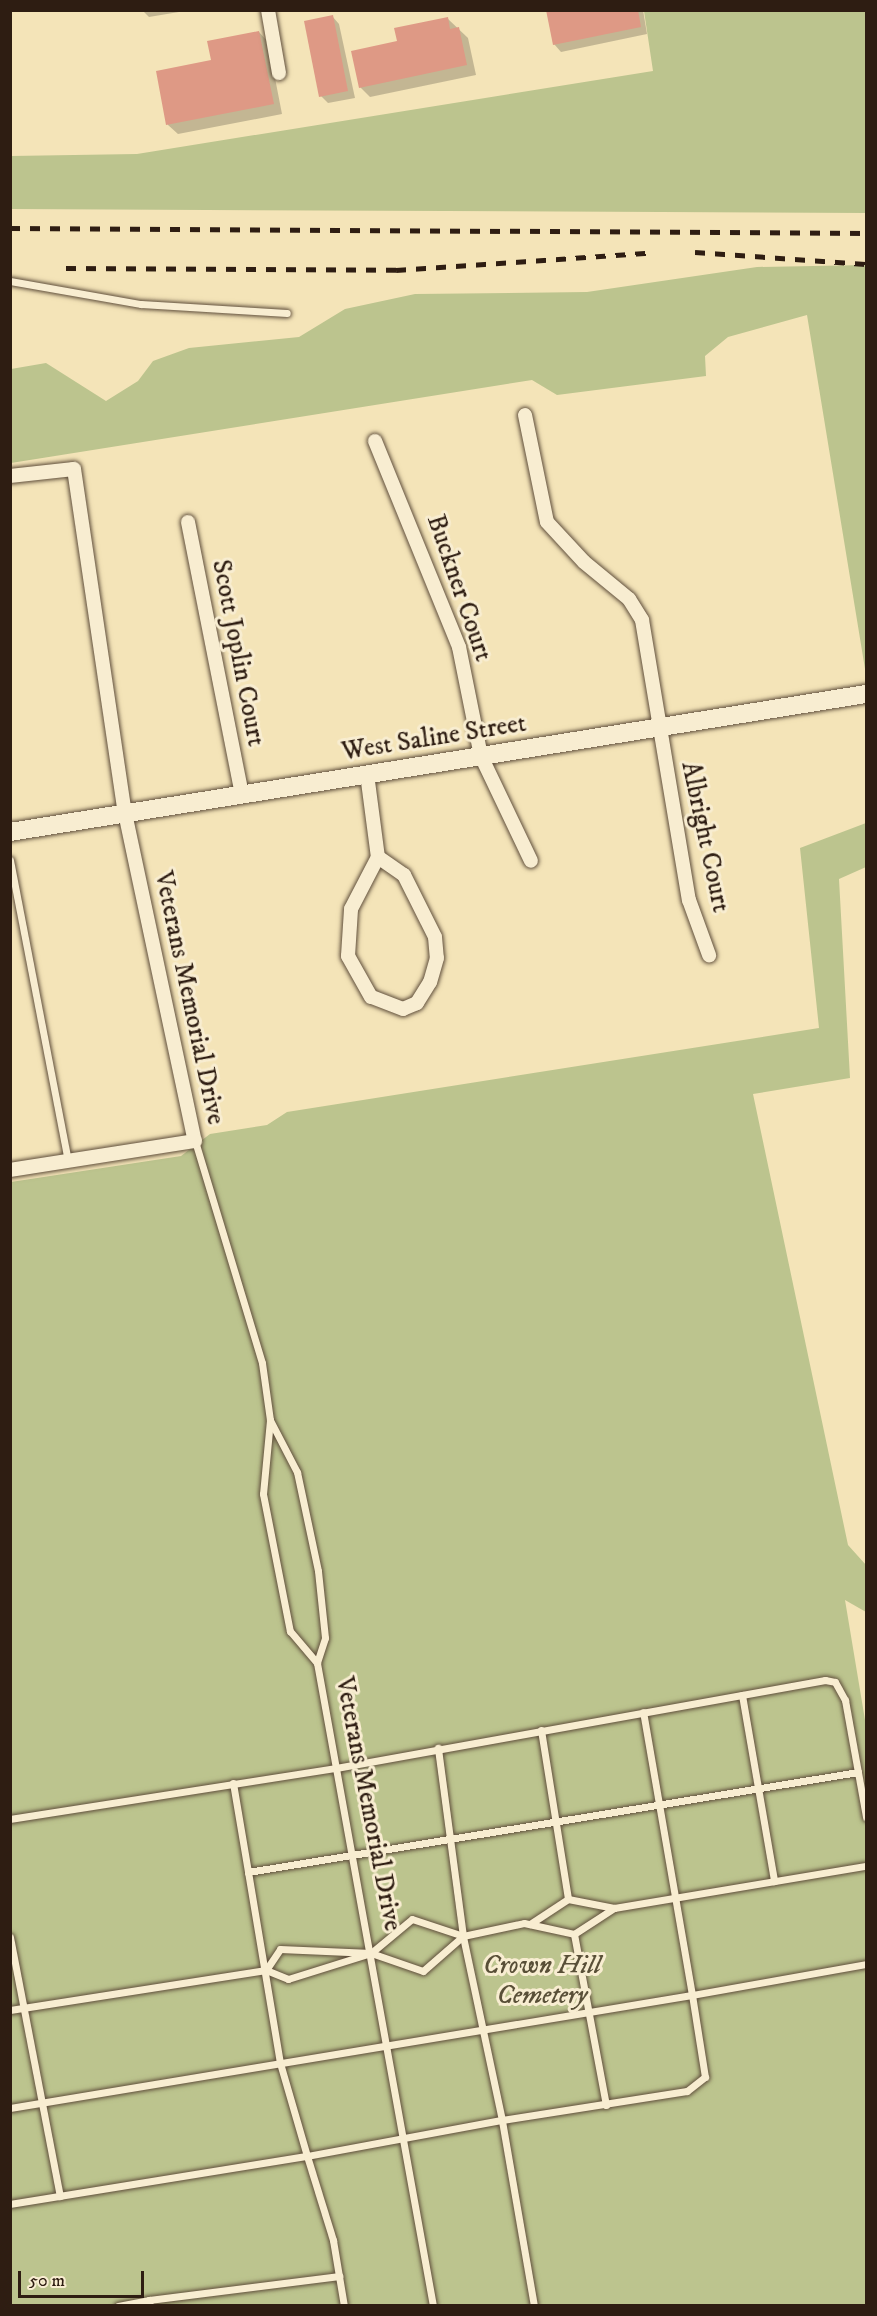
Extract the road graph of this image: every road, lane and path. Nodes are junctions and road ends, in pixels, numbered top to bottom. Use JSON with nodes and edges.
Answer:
{"nodes":[{"id":1,"x":268,"y":10,"type":"edge"},
{"id":2,"x":279,"y":73,"type":"dead end"},
{"id":3,"x":10,"y":281,"type":"edge"},
{"id":4,"x":287,"y":312,"type":"dead end"},
{"id":5,"x":525,"y":415,"type":"dead end"},
{"id":6,"x":375,"y":441,"type":"dead end"},
{"id":7,"x":10,"y":476,"type":"edge"},
{"id":8,"x":188,"y":522,"type":"dead end"},
{"id":9,"x":867,"y":694,"type":"edge"},
{"id":10,"x":660,"y":728,"type":"junction"},
{"id":11,"x":481,"y":756,"type":"junction"},
{"id":12,"x":367,"y":774,"type":"junction"},
{"id":13,"x":242,"y":794,"type":"junction"},
{"id":14,"x":125,"y":813,"type":"junction"},
{"id":15,"x":10,"y":832,"type":"edge"},
{"id":16,"x":378,"y":857,"type":"junction"},
{"id":17,"x":10,"y":860,"type":"edge"},
{"id":18,"x":531,"y":861,"type":"dead end"},
{"id":19,"x":709,"y":955,"type":"dead end"},
{"id":20,"x":195,"y":1141,"type":"junction"},
{"id":21,"x":68,"y":1161,"type":"junction"},
{"id":22,"x":10,"y":1170,"type":"edge"},
{"id":23,"x":270,"y":1420,"type":"junction"},
{"id":24,"x":317,"y":1663,"type":"junction"},
{"id":25,"x":742,"y":1695,"type":"junction"},
{"id":26,"x":643,"y":1712,"type":"junction"},
{"id":27,"x":541,"y":1730,"type":"junction"},
{"id":28,"x":438,"y":1748,"type":"junction"},
{"id":29,"x":336,"y":1768,"type":"junction"},
{"id":30,"x":858,"y":1772,"type":"junction"},
{"id":31,"x":233,"y":1783,"type":"junction"},
{"id":32,"x":758,"y":1788,"type":"junction"},
{"id":33,"x":659,"y":1804,"type":"junction"},
{"id":34,"x":867,"y":1817,"type":"edge"},
{"id":35,"x":10,"y":1819,"type":"edge"},
{"id":36,"x":556,"y":1822,"type":"junction"},
{"id":37,"x":450,"y":1839,"type":"junction"},
{"id":38,"x":353,"y":1855,"type":"junction"},
{"id":39,"x":867,"y":1866,"type":"edge"},
{"id":40,"x":248,"y":1872,"type":"junction"},
{"id":41,"x":774,"y":1881,"type":"junction"},
{"id":42,"x":675,"y":1898,"type":"junction"},
{"id":43,"x":568,"y":1899,"type":"junction"},
{"id":44,"x":614,"y":1908,"type":"junction"},
{"id":45,"x":530,"y":1924,"type":"junction"},
{"id":46,"x":574,"y":1934,"type":"junction"},
{"id":47,"x":463,"y":1936,"type":"junction"},
{"id":48,"x":10,"y":1937,"type":"edge"},
{"id":49,"x":371,"y":1953,"type":"junction"},
{"id":50,"x":867,"y":1964,"type":"edge"},
{"id":51,"x":266,"y":1970,"type":"junction"},
{"id":52,"x":692,"y":1995,"type":"junction"},
{"id":53,"x":25,"y":2007,"type":"junction"},
{"id":54,"x":10,"y":2010,"type":"edge"},
{"id":55,"x":589,"y":2013,"type":"junction"},
{"id":56,"x":483,"y":2030,"type":"junction"},
{"id":57,"x":388,"y":2046,"type":"junction"},
{"id":58,"x":280,"y":2063,"type":"junction"},
{"id":59,"x":43,"y":2103,"type":"junction"},
{"id":60,"x":606,"y":2105,"type":"junction"},
{"id":61,"x":10,"y":2108,"type":"edge"},
{"id":62,"x":502,"y":2121,"type":"junction"},
{"id":63,"x":404,"y":2138,"type":"junction"},
{"id":64,"x":307,"y":2156,"type":"junction"},
{"id":65,"x":60,"y":2196,"type":"junction"},
{"id":66,"x":10,"y":2204,"type":"edge"},
{"id":67,"x":339,"y":2276,"type":"junction"},
{"id":68,"x":149,"y":2303,"type":"edge"},
{"id":69,"x":118,"y":2306,"type":"edge"},
{"id":70,"x":344,"y":2306,"type":"edge"},
{"id":71,"x":432,"y":2306,"type":"edge"},
{"id":72,"x":534,"y":2306,"type":"edge"}],
"edges":[{"from":1,"to":2,"type":"street"},
{"from":3,"to":4,"type":"lane"},
{"from":5,"to":10,"type":"street","name":"Albright Court"},
{"from":6,"to":11,"type":"street","name":"Buckner Court"},
{"from":7,"to":14,"type":"street","name":"Veterans Memorial Drive"},
{"from":8,"to":13,"type":"street","name":"Scott Joplin Court"},
{"from":9,"to":10,"type":"street","name":"West Saline Street"},
{"from":10,"to":11,"type":"street","name":"West Saline Street"},
{"from":10,"to":19,"type":"street","name":"Albright Court"},
{"from":11,"to":12,"type":"street","name":"West Saline Street"},
{"from":11,"to":18,"type":"street","name":"Buckner Court"},
{"from":12,"to":13,"type":"street","name":"West Saline Street"},
{"from":12,"to":16,"type":"street"},
{"from":13,"to":14,"type":"street","name":"West Saline Street"},
{"from":14,"to":15,"type":"street","name":"West Saline Street"},
{"from":14,"to":20,"type":"street","name":"Veterans Memorial Drive"},
{"from":16,"to":16,"type":"street"},
{"from":17,"to":21,"type":"lane"},
{"from":20,"to":21,"type":"street"},
{"from":20,"to":23,"type":"lane","name":"Veterans Memorial Drive"},
{"from":21,"to":22,"type":"street"},
{"from":23,"to":24,"type":"lane","name":"Veterans Memorial Drive"},
{"from":23,"to":24,"type":"lane","name":"Veterans Memorial Drive"},
{"from":24,"to":29,"type":"lane","name":"Veterans Memorial Drive"},
{"from":25,"to":26,"type":"lane"},
{"from":25,"to":30,"type":"lane"},
{"from":25,"to":32,"type":"lane"},
{"from":26,"to":27,"type":"lane"},
{"from":26,"to":33,"type":"lane"},
{"from":27,"to":28,"type":"lane"},
{"from":27,"to":36,"type":"lane"},
{"from":28,"to":29,"type":"lane"},
{"from":28,"to":37,"type":"lane"},
{"from":29,"to":31,"type":"lane"},
{"from":29,"to":38,"type":"lane","name":"Veterans Memorial Drive"},
{"from":30,"to":32,"type":"lane"},
{"from":30,"to":34,"type":"lane"},
{"from":31,"to":35,"type":"lane"},
{"from":31,"to":40,"type":"lane"},
{"from":32,"to":33,"type":"lane"},
{"from":32,"to":41,"type":"lane"},
{"from":33,"to":36,"type":"lane"},
{"from":33,"to":42,"type":"lane"},
{"from":36,"to":37,"type":"lane"},
{"from":36,"to":43,"type":"lane"},
{"from":37,"to":38,"type":"lane"},
{"from":37,"to":47,"type":"lane"},
{"from":38,"to":40,"type":"lane"},
{"from":38,"to":49,"type":"lane","name":"Veterans Memorial Drive"},
{"from":39,"to":41,"type":"lane"},
{"from":40,"to":51,"type":"lane"},
{"from":41,"to":42,"type":"lane"},
{"from":42,"to":44,"type":"lane"},
{"from":42,"to":52,"type":"lane"},
{"from":43,"to":44,"type":"lane"},
{"from":43,"to":45,"type":"lane"},
{"from":44,"to":46,"type":"lane"},
{"from":45,"to":46,"type":"lane"},
{"from":45,"to":47,"type":"lane"},
{"from":46,"to":55,"type":"lane"},
{"from":47,"to":49,"type":"lane"},
{"from":47,"to":49,"type":"lane"},
{"from":47,"to":56,"type":"lane"},
{"from":48,"to":53,"type":"lane"},
{"from":49,"to":51,"type":"lane"},
{"from":49,"to":51,"type":"lane"},
{"from":49,"to":57,"type":"lane","name":"Veterans Memorial Drive"},
{"from":50,"to":52,"type":"lane"},
{"from":51,"to":53,"type":"lane"},
{"from":51,"to":58,"type":"lane"},
{"from":52,"to":55,"type":"lane"},
{"from":52,"to":60,"type":"lane"},
{"from":53,"to":54,"type":"lane"},
{"from":53,"to":59,"type":"lane"},
{"from":55,"to":56,"type":"lane"},
{"from":55,"to":60,"type":"lane"},
{"from":56,"to":57,"type":"lane"},
{"from":56,"to":62,"type":"lane"},
{"from":57,"to":58,"type":"lane"},
{"from":57,"to":63,"type":"lane","name":"Veterans Memorial Drive"},
{"from":58,"to":59,"type":"lane"},
{"from":58,"to":64,"type":"lane"},
{"from":59,"to":61,"type":"lane"},
{"from":59,"to":65,"type":"lane"},
{"from":60,"to":62,"type":"lane"},
{"from":62,"to":63,"type":"lane"},
{"from":62,"to":72,"type":"lane"},
{"from":63,"to":64,"type":"lane"},
{"from":63,"to":71,"type":"lane","name":"Veterans Memorial Drive"},
{"from":64,"to":65,"type":"lane"},
{"from":64,"to":67,"type":"lane"},
{"from":65,"to":66,"type":"lane"},
{"from":67,"to":68,"type":"lane"},
{"from":67,"to":70,"type":"lane"},
{"from":68,"to":69,"type":"lane"}]}
